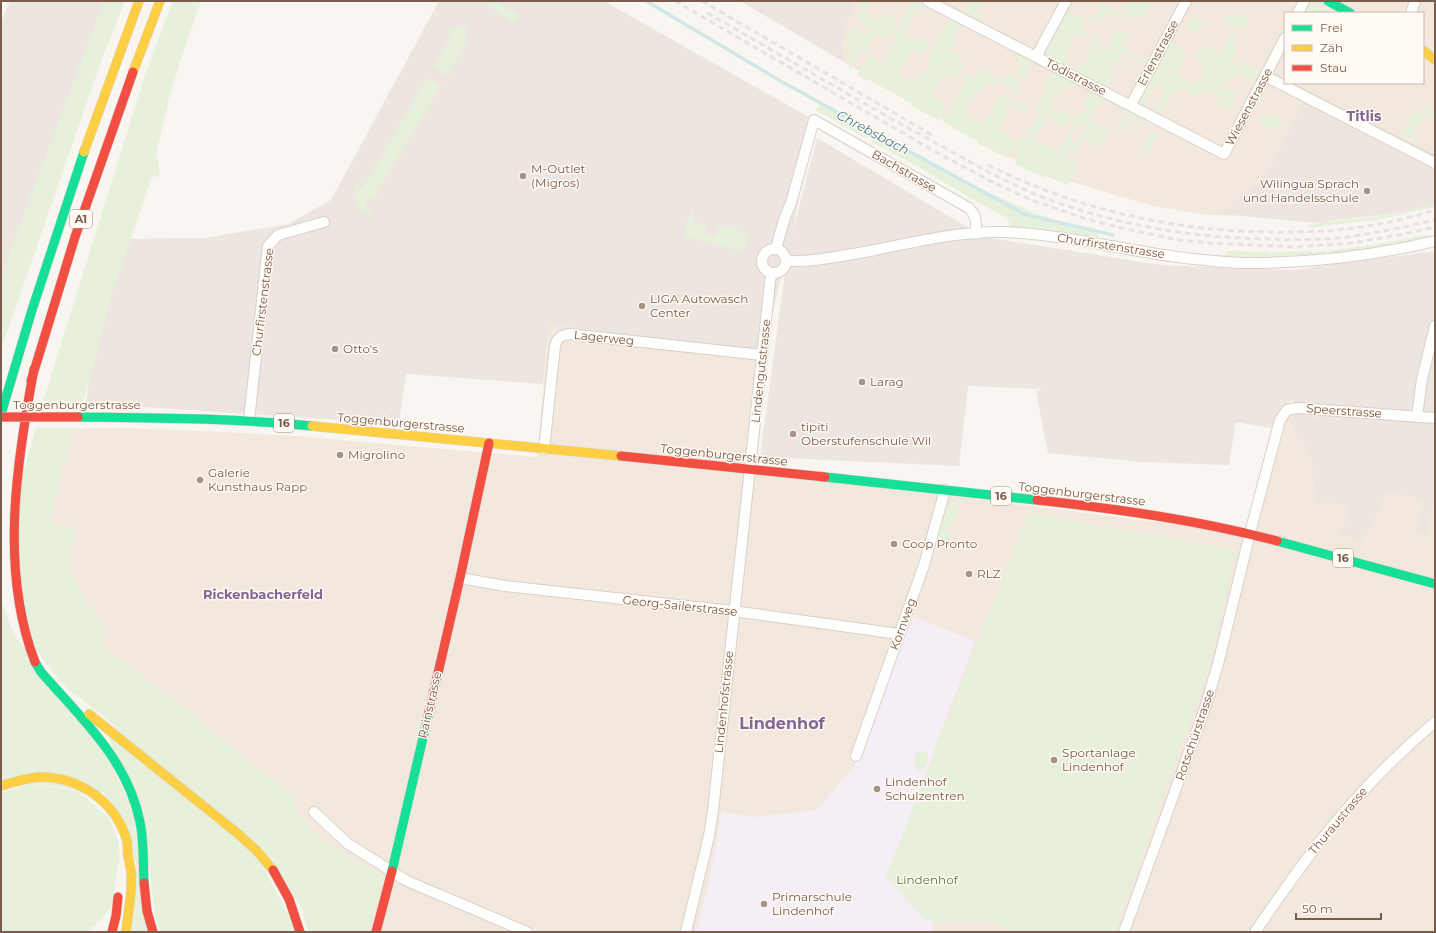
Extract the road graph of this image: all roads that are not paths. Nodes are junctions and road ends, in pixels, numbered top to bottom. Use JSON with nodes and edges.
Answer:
{"nodes":[{"id":1,"x":139,"y":1,"type":"edge"},
{"id":2,"x":160,"y":1,"type":"edge"},
{"id":3,"x":928,"y":1,"type":"edge"},
{"id":4,"x":1066,"y":1,"type":"edge"},
{"id":5,"x":1186,"y":1,"type":"edge"},
{"id":6,"x":1304,"y":1,"type":"edge"},
{"id":7,"x":1328,"y":1,"type":"edge"},
{"id":8,"x":1416,"y":1,"type":"edge"},
{"id":9,"x":1298,"y":12,"type":"edge"},
{"id":10,"x":1348,"y":12,"type":"edge"},
{"id":11,"x":1411,"y":12,"type":"edge"},
{"id":12,"x":1284,"y":40,"type":"edge"},
{"id":13,"x":1424,"y":51,"type":"edge"},
{"id":14,"x":1435,"y":55,"type":"edge"},
{"id":15,"x":1036,"y":57,"type":"junction"},
{"id":16,"x":1435,"y":60,"type":"edge"},
{"id":17,"x":1265,"y":76,"type":"junction"},
{"id":18,"x":1131,"y":105,"type":"junction"},
{"id":19,"x":1224,"y":154,"type":"joint"},
{"id":20,"x":1435,"y":163,"type":"edge"},
{"id":21,"x":324,"y":222,"type":"dead end"},
{"id":22,"x":976,"y":234,"type":"junction"},
{"id":23,"x":1435,"y":241,"type":"edge"},
{"id":24,"x":776,"y":248,"type":"junction"},
{"id":25,"x":787,"y":261,"type":"junction"},
{"id":26,"x":771,"y":273,"type":"junction"},
{"id":27,"x":1435,"y":326,"type":"edge"},
{"id":28,"x":762,"y":355,"type":"junction"},
{"id":29,"x":34,"y":369,"type":"junction"},
{"id":30,"x":1,"y":415,"type":"edge"},
{"id":31,"x":1417,"y":416,"type":"junction"},
{"id":32,"x":1435,"y":418,"type":"edge"},
{"id":33,"x":249,"y":420,"type":"junction"},
{"id":34,"x":13,"y":440,"type":"dead end"},
{"id":35,"x":489,"y":443,"type":"junction"},
{"id":36,"x":544,"y":449,"type":"junction"},
{"id":37,"x":749,"y":470,"type":"junction"},
{"id":38,"x":945,"y":490,"type":"junction"},
{"id":39,"x":6,"y":519,"type":"dead end"},
{"id":40,"x":1250,"y":534,"type":"junction"},
{"id":41,"x":460,"y":578,"type":"junction"},
{"id":42,"x":1435,"y":584,"type":"edge"},
{"id":43,"x":733,"y":612,"type":"junction"},
{"id":44,"x":13,"y":621,"type":"dead end"},
{"id":45,"x":899,"y":634,"type":"junction"},
{"id":46,"x":57,"y":689,"type":"junction"},
{"id":47,"x":1435,"y":722,"type":"edge"},
{"id":48,"x":856,"y":756,"type":"dead end"},
{"id":49,"x":1,"y":786,"type":"edge"},
{"id":50,"x":314,"y":812,"type":"dead end"},
{"id":51,"x":128,"y":857,"type":"junction"},
{"id":52,"x":122,"y":871,"type":"dead end"},
{"id":53,"x":392,"y":871,"type":"junction"},
{"id":54,"x":120,"y":885,"type":"dead end"},
{"id":55,"x":112,"y":932,"type":"edge"},
{"id":56,"x":126,"y":932,"type":"edge"},
{"id":57,"x":153,"y":932,"type":"edge"},
{"id":58,"x":300,"y":932,"type":"edge"},
{"id":59,"x":376,"y":932,"type":"edge"},
{"id":60,"x":527,"y":932,"type":"edge"},
{"id":61,"x":686,"y":932,"type":"edge"},
{"id":62,"x":1124,"y":932,"type":"edge"},
{"id":63,"x":1255,"y":932,"type":"edge"}],
"edges":[{"from":1,"to":30,"type":"main road","number":"A1"},
{"from":2,"to":29,"type":"main road","number":"A1"},
{"from":3,"to":15,"type":"street","name":"Tödistrasse"},
{"from":4,"to":15,"type":"street"},
{"from":5,"to":18,"type":"street","name":"Erlenstrasse"},
{"from":6,"to":9,"type":"street"},
{"from":7,"to":10,"type":"main road"},
{"from":8,"to":11,"type":"street"},
{"from":12,"to":17,"type":"street","name":"Wiesenstrasse"},
{"from":13,"to":14,"type":"main road"},
{"from":13,"to":16,"type":"main road"},
{"from":15,"to":18,"type":"street","name":"Tödistrasse"},
{"from":17,"to":19,"type":"street","name":"Wiesenstrasse"},
{"from":17,"to":20,"type":"street"},
{"from":18,"to":19,"type":"street","name":"Tödistrasse"},
{"from":21,"to":33,"type":"street","name":"Churfirstenstrasse"},
{"from":22,"to":23,"type":"street","name":"Churfirstenstrasse"},
{"from":22,"to":24,"type":"street","name":"Bachstrasse"},
{"from":22,"to":25,"type":"street","name":"Churfirstenstrasse"},
{"from":24,"to":25,"type":"street"},
{"from":24,"to":26,"type":"street"},
{"from":25,"to":26,"type":"street"},
{"from":26,"to":28,"type":"street","name":"Lindengutstrasse"},
{"from":27,"to":31,"type":"street"},
{"from":28,"to":36,"type":"street","name":"Lagerweg"},
{"from":28,"to":37,"type":"street","name":"Lindengutstrasse"},
{"from":29,"to":34,"type":"main road","number":"A1"},
{"from":29,"to":39,"type":"main road"},
{"from":30,"to":33,"type":"main road","name":"Toggenburgerstrasse","number":"16","bridge":true},
{"from":31,"to":32,"type":"street","name":"Speerstrasse"},
{"from":31,"to":40,"type":"street","name":"Speerstrasse"},
{"from":33,"to":35,"type":"main road","name":"Toggenburgerstrasse","number":"16"},
{"from":35,"to":36,"type":"main road","name":"Toggenburgerstrasse","number":"16"},
{"from":35,"to":41,"type":"main road","name":"Rainstrasse"},
{"from":36,"to":37,"type":"main road","name":"Toggenburgerstrasse","number":"16"},
{"from":37,"to":38,"type":"main road","name":"Toggenburgerstrasse","number":"16"},
{"from":37,"to":43,"type":"street","name":"Lindenhofstrasse"},
{"from":38,"to":40,"type":"main road","name":"Toggenburgerstrasse","number":"16"},
{"from":38,"to":45,"type":"street","name":"Kornweg"},
{"from":40,"to":42,"type":"main road","name":"Toggenburgerstrasse","number":"16"},
{"from":40,"to":62,"type":"street","name":"Rotschürstrasse"},
{"from":41,"to":43,"type":"street","name":"Georg-Sailerstrasse"},
{"from":41,"to":53,"type":"main road","name":"Rainstrasse"},
{"from":43,"to":45,"type":"street","name":"Georg-Sailerstrasse"},
{"from":43,"to":61,"type":"street","name":"Lindenhofstrasse"},
{"from":44,"to":46,"type":"main road"},
{"from":45,"to":48,"type":"street","name":"Kornweg"},
{"from":46,"to":57,"type":"main road"},
{"from":46,"to":58,"type":"main road"},
{"from":47,"to":63,"type":"street","name":"Thuraustrasse"},
{"from":49,"to":51,"type":"main road"},
{"from":50,"to":53,"type":"street"},
{"from":51,"to":52,"type":"main road"},
{"from":51,"to":56,"type":"main road"},
{"from":53,"to":59,"type":"main road","name":"Rainstrasse"},
{"from":53,"to":60,"type":"street"},
{"from":54,"to":55,"type":"main road"}]}
